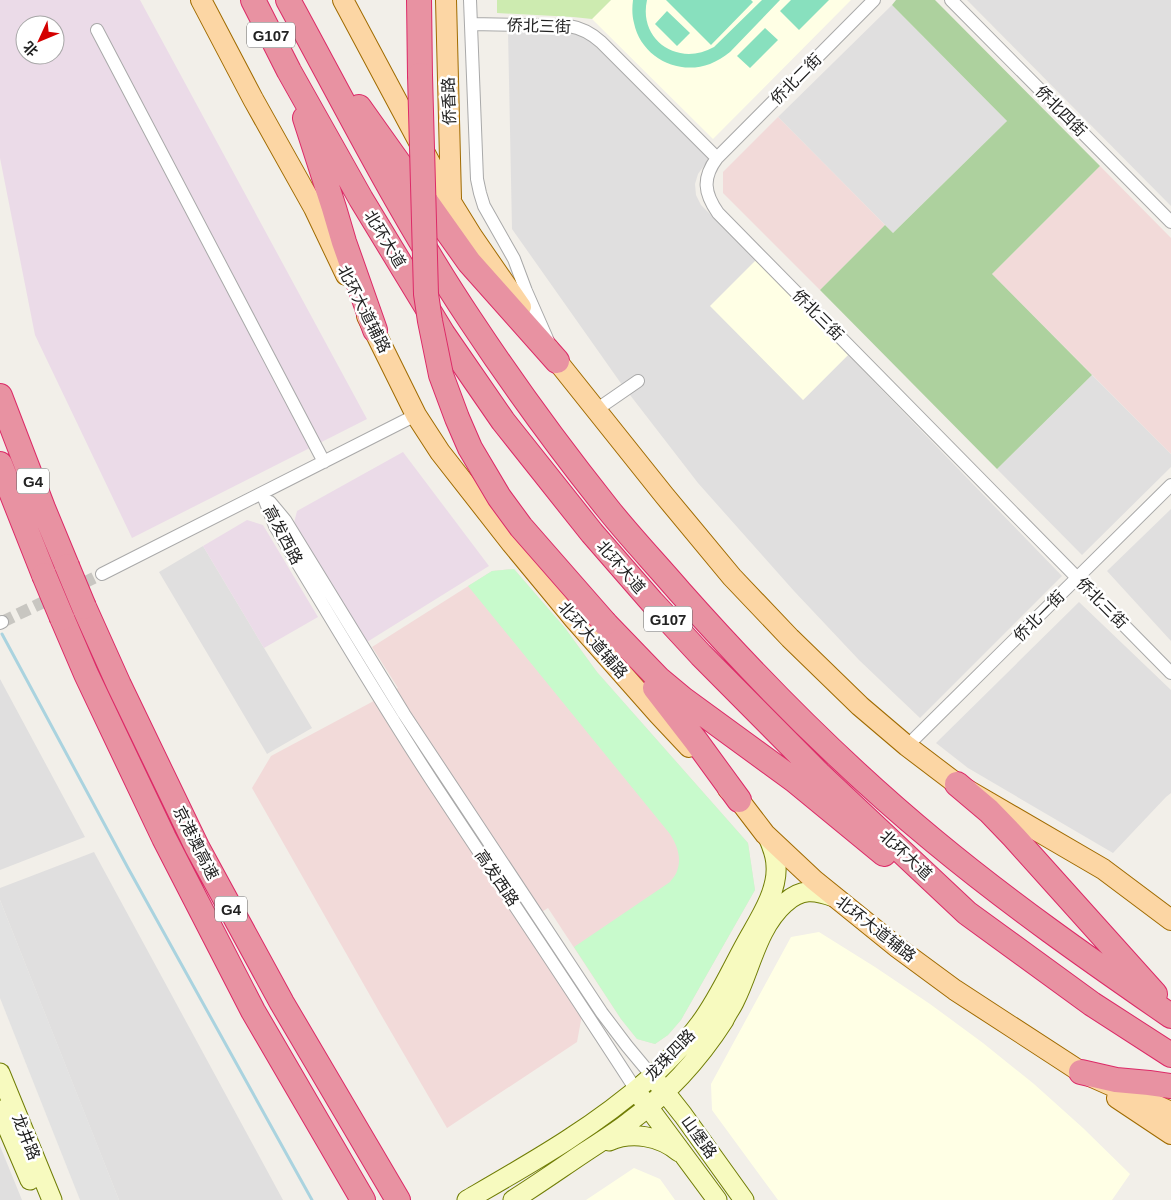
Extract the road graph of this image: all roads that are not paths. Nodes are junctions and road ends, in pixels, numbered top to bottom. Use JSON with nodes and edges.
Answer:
{"nodes":[{"id":1,"x":202,"y":0,"type":"edge"},
{"id":2,"x":253,"y":0,"type":"edge"},
{"id":3,"x":288,"y":0,"type":"edge"},
{"id":4,"x":343,"y":0,"type":"edge"},
{"id":5,"x":419,"y":0,"type":"edge"},
{"id":6,"x":446,"y":0,"type":"edge"},
{"id":7,"x":470,"y":0,"type":"edge"},
{"id":8,"x":874,"y":0,"type":"edge"},
{"id":9,"x":951,"y":0,"type":"edge"},
{"id":10,"x":471,"y":24,"type":"junction"},
{"id":11,"x":97,"y":30,"type":"dead end"},
{"id":12,"x":312,"y":44,"type":"junction"},
{"id":13,"x":289,"y":71,"type":"junction"},
{"id":14,"x":717,"y":158,"type":"junction"},
{"id":15,"x":451,"y":202,"type":"junction"},
{"id":16,"x":1171,"y":222,"type":"edge"},
{"id":17,"x":374,"y":330,"type":"junction"},
{"id":18,"x":558,"y":361,"type":"junction"},
{"id":19,"x":638,"y":381,"type":"dead end"},
{"id":20,"x":0,"y":396,"type":"edge"},
{"id":21,"x":596,"y":410,"type":"junction"},
{"id":22,"x":416,"y":415,"type":"junction"},
{"id":23,"x":324,"y":462,"type":"junction"},
{"id":24,"x":0,"y":464,"type":"edge"},
{"id":25,"x":1171,"y":486,"type":"edge"},
{"id":26,"x":262,"y":493,"type":"junction"},
{"id":27,"x":102,"y":574,"type":"tunnel mouth"},
{"id":28,"x":1077,"y":578,"type":"junction"},
{"id":29,"x":605,"y":623,"type":"junction"},
{"id":30,"x":1171,"y":673,"type":"edge"},
{"id":31,"x":907,"y":746,"type":"junction"},
{"id":32,"x":957,"y":784,"type":"junction"},
{"id":33,"x":739,"y":800,"type":"junction"},
{"id":34,"x":768,"y":837,"type":"junction"},
{"id":35,"x":834,"y":896,"type":"junction"},
{"id":36,"x":967,"y":913,"type":"junction"},
{"id":37,"x":1171,"y":920,"type":"edge"},
{"id":38,"x":1171,"y":1009,"type":"edge"},
{"id":39,"x":1171,"y":1016,"type":"edge"},
{"id":40,"x":1171,"y":1055,"type":"edge"},
{"id":41,"x":1081,"y":1072,"type":"junction"},
{"id":42,"x":0,"y":1073,"type":"edge"},
{"id":43,"x":652,"y":1076,"type":"junction"},
{"id":44,"x":1171,"y":1086,"type":"edge"},
{"id":45,"x":636,"y":1090,"type":"junction"},
{"id":46,"x":665,"y":1091,"type":"junction"},
{"id":47,"x":648,"y":1106,"type":"junction"},
{"id":48,"x":0,"y":1110,"type":"edge"},
{"id":49,"x":1171,"y":1112,"type":"edge"},
{"id":50,"x":1171,"y":1134,"type":"edge"},
{"id":51,"x":592,"y":1147,"type":"junction"},
{"id":52,"x":686,"y":1157,"type":"junction"},
{"id":53,"x":38,"y":1200,"type":"edge"},
{"id":54,"x":52,"y":1200,"type":"edge"},
{"id":55,"x":363,"y":1200,"type":"edge"},
{"id":56,"x":398,"y":1200,"type":"edge"},
{"id":57,"x":467,"y":1200,"type":"edge"},
{"id":58,"x":512,"y":1200,"type":"edge"},
{"id":59,"x":717,"y":1200,"type":"edge"},
{"id":60,"x":744,"y":1200,"type":"edge"}],
"edges":[{"from":1,"to":17,"type":"main road","name":"北环大道辅路"},
{"from":2,"to":13,"type":"highway","name":"北环大道","number":"G107"},
{"from":3,"to":12,"type":"highway","name":"北环大道","number":"G107"},
{"from":4,"to":15,"type":"main road"},
{"from":5,"to":29,"type":"highway","bridge":true},
{"from":6,"to":15,"type":"main road","name":"侨香路"},
{"from":7,"to":10,"type":"street"},
{"from":8,"to":14,"type":"street","name":"侨北二街"},
{"from":9,"to":16,"type":"street","name":"侨北四街"},
{"from":10,"to":14,"type":"street","name":"侨北三街"},
{"from":10,"to":18,"type":"street"},
{"from":11,"to":23,"type":"street"},
{"from":12,"to":18,"type":"highway"},
{"from":12,"to":39,"type":"highway","name":"北环大道","number":"G107"},
{"from":13,"to":17,"type":"highway"},
{"from":13,"to":36,"type":"highway","name":"北环大道","number":"G107"},
{"from":14,"to":28,"type":"street","name":"侨北三街"},
{"from":15,"to":18,"type":"main road"},
{"from":17,"to":22,"type":"main road","name":"北环大道辅路"},
{"from":18,"to":21,"type":"main road"},
{"from":19,"to":21,"type":"street"},
{"from":20,"to":56,"type":"highway","name":"京港澳高速","number":"G4","bridge":true},
{"from":21,"to":31,"type":"main road"},
{"from":22,"to":23,"type":"street"},
{"from":22,"to":33,"type":"main road","name":"北环大道辅路"},
{"from":23,"to":26,"type":"street"},
{"from":24,"to":55,"type":"highway","name":"京港澳高速","number":"G4","bridge":true},
{"from":25,"to":28,"type":"street","name":"侨北一街"},
{"from":26,"to":27,"type":"street"},
{"from":26,"to":43,"type":"street","name":"高发西路"},
{"from":26,"to":45,"type":"street","name":"高发西路"},
{"from":28,"to":30,"type":"street","name":"侨北三街"},
{"from":28,"to":31,"type":"street","name":"侨北一街"},
{"from":29,"to":33,"type":"highway"},
{"from":29,"to":36,"type":"highway"},
{"from":31,"to":32,"type":"main road"},
{"from":32,"to":37,"type":"main road"},
{"from":32,"to":38,"type":"highway"},
{"from":33,"to":34,"type":"main road","name":"北环大道辅路"},
{"from":34,"to":35,"type":"main road","name":"北环大道辅路"},
{"from":34,"to":43,"type":"main road","name":"龙珠四路"},
{"from":35,"to":41,"type":"main road","name":"北环大道辅路"},
{"from":35,"to":46,"type":"main road","name":"龙珠四路"},
{"from":36,"to":40,"type":"highway","name":"北环大道","number":"G107"},
{"from":41,"to":44,"type":"highway"},
{"from":41,"to":49,"type":"main road","name":"北环大道辅路"},
{"from":41,"to":50,"type":"main road"},
{"from":42,"to":54,"type":"main road","name":"龙井路"},
{"from":43,"to":45,"type":"main road","name":"龙珠四路"},
{"from":43,"to":46,"type":"main road","name":"山堡路"},
{"from":45,"to":47,"type":"main road","name":"山堡路"},
{"from":45,"to":57,"type":"main road","name":"龙珠四路"},
{"from":46,"to":47,"type":"main road","name":"龙珠四路"},
{"from":46,"to":60,"type":"main road","name":"山堡路"},
{"from":47,"to":51,"type":"main road","name":"龙珠四路"},
{"from":47,"to":52,"type":"main road","name":"山堡路"},
{"from":48,"to":53,"type":"main road","name":"龙井路"},
{"from":51,"to":52,"type":"main road"},
{"from":51,"to":58,"type":"main road","name":"龙珠四路"},
{"from":52,"to":59,"type":"main road","name":"山堡路"}]}
